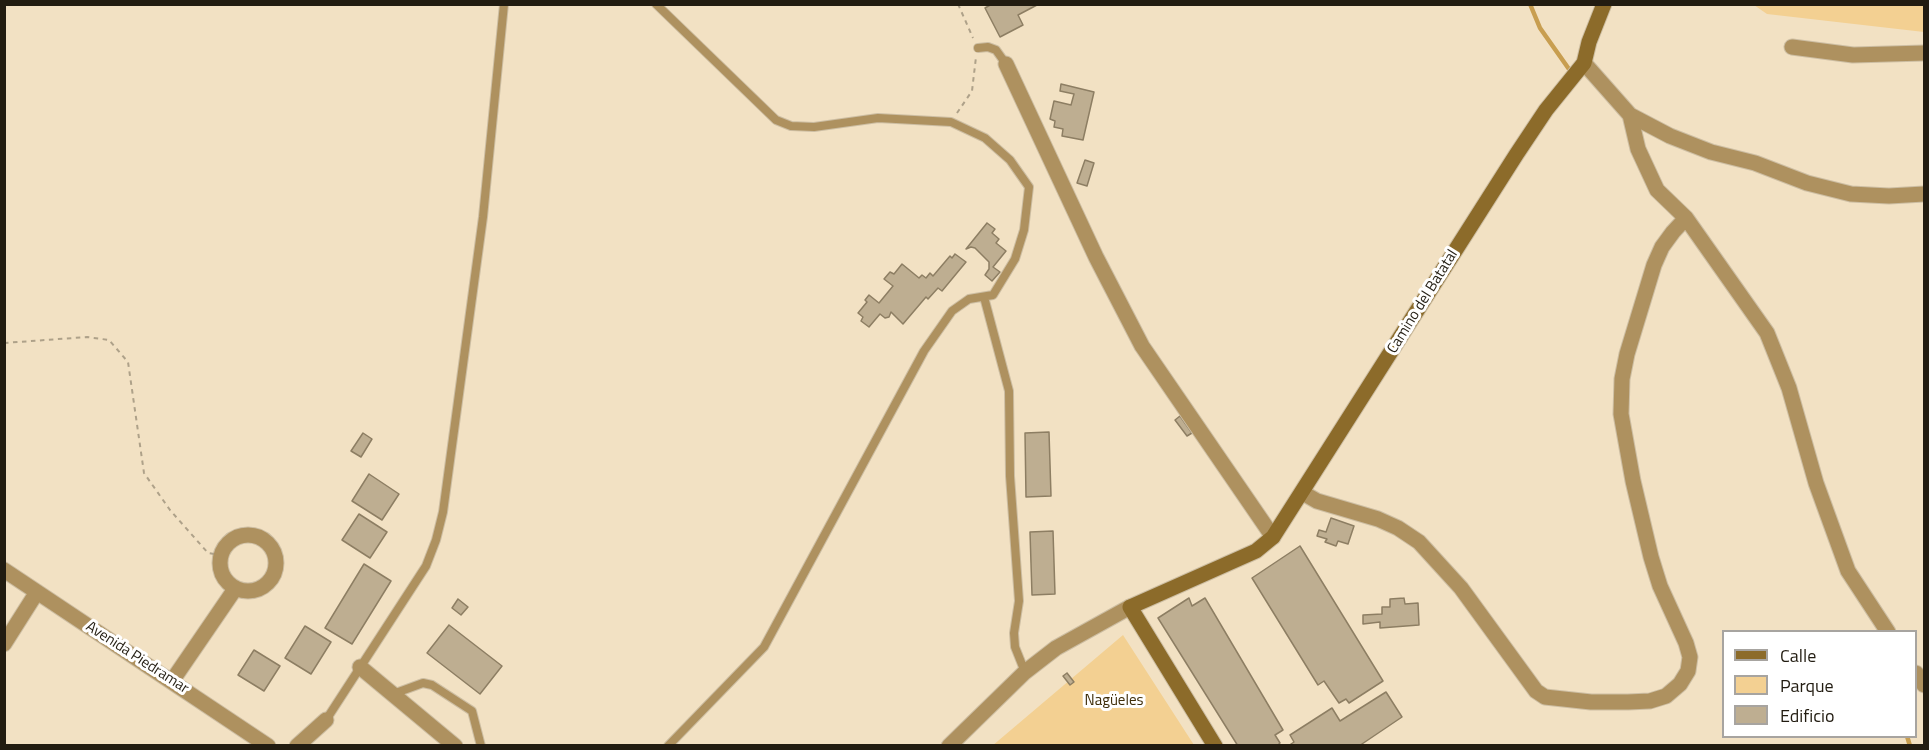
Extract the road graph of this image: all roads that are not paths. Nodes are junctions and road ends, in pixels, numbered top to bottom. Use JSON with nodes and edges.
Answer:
{"nodes":[{"id":1,"x":504,"y":4,"type":"edge"},
{"id":2,"x":656,"y":4,"type":"edge"},
{"id":3,"x":1604,"y":4,"type":"edge"},
{"id":4,"x":1792,"y":47,"type":"dead end"},
{"id":5,"x":978,"y":48,"type":"road end"},
{"id":6,"x":1924,"y":53,"type":"edge"},
{"id":7,"x":1584,"y":63,"type":"junction"},
{"id":8,"x":1006,"y":64,"type":"joint"},
{"id":9,"x":1630,"y":115,"type":"junction"},
{"id":10,"x":1924,"y":194,"type":"edge"},
{"id":11,"x":1686,"y":218,"type":"junction"},
{"id":12,"x":984,"y":297,"type":"junction"},
{"id":13,"x":1303,"y":493,"type":"junction"},
{"id":14,"x":1273,"y":537,"type":"junction"},
{"id":15,"x":4,"y":570,"type":"edge"},
{"id":16,"x":235,"y":589,"type":"junction"},
{"id":17,"x":37,"y":592,"type":"junction"},
{"id":18,"x":1130,"y":607,"type":"junction"},
{"id":19,"x":1887,"y":630,"type":"edge"},
{"id":20,"x":4,"y":644,"type":"edge"},
{"id":21,"x":360,"y":667,"type":"junction"},
{"id":22,"x":1025,"y":672,"type":"junction"},
{"id":23,"x":172,"y":681,"type":"junction"},
{"id":24,"x":393,"y":694,"type":"junction"},
{"id":25,"x":326,"y":720,"type":"joint"},
{"id":26,"x":1214,"y":745,"type":"edge"},
{"id":27,"x":268,"y":746,"type":"edge"},
{"id":28,"x":297,"y":746,"type":"edge"},
{"id":29,"x":455,"y":746,"type":"edge"},
{"id":30,"x":481,"y":746,"type":"edge"},
{"id":31,"x":668,"y":746,"type":"edge"},
{"id":32,"x":950,"y":746,"type":"edge"}],
"edges":[{"from":1,"to":21,"type":"lane"},
{"from":2,"to":12,"type":"lane"},
{"from":3,"to":7,"type":"street"},
{"from":4,"to":6,"type":"street"},
{"from":5,"to":8,"type":"lane"},
{"from":7,"to":9,"type":"street"},
{"from":7,"to":13,"type":"street","name":"Camino del Batatal"},
{"from":8,"to":14,"type":"street"},
{"from":9,"to":10,"type":"street"},
{"from":9,"to":11,"type":"street"},
{"from":11,"to":13,"type":"street"},
{"from":11,"to":19,"type":"street"},
{"from":12,"to":22,"type":"lane"},
{"from":12,"to":31,"type":"lane"},
{"from":13,"to":14,"type":"street","name":"Camino del Batatal"},
{"from":14,"to":18,"type":"street","name":"Camino del Batatal"},
{"from":15,"to":17,"type":"street","name":"Avenida Piedramar"},
{"from":16,"to":16,"type":"street"},
{"from":16,"to":23,"type":"street"},
{"from":17,"to":20,"type":"street"},
{"from":17,"to":23,"type":"street","name":"Avenida Piedramar"},
{"from":18,"to":22,"type":"street","name":"Camino del Batatal"},
{"from":18,"to":26,"type":"street"},
{"from":21,"to":24,"type":"street"},
{"from":21,"to":25,"type":"lane"},
{"from":22,"to":32,"type":"street","name":"Camino del Batatal"},
{"from":23,"to":27,"type":"street","name":"Avenida Piedramar"},
{"from":24,"to":29,"type":"street"},
{"from":24,"to":30,"type":"lane"},
{"from":25,"to":28,"type":"street"}]}
